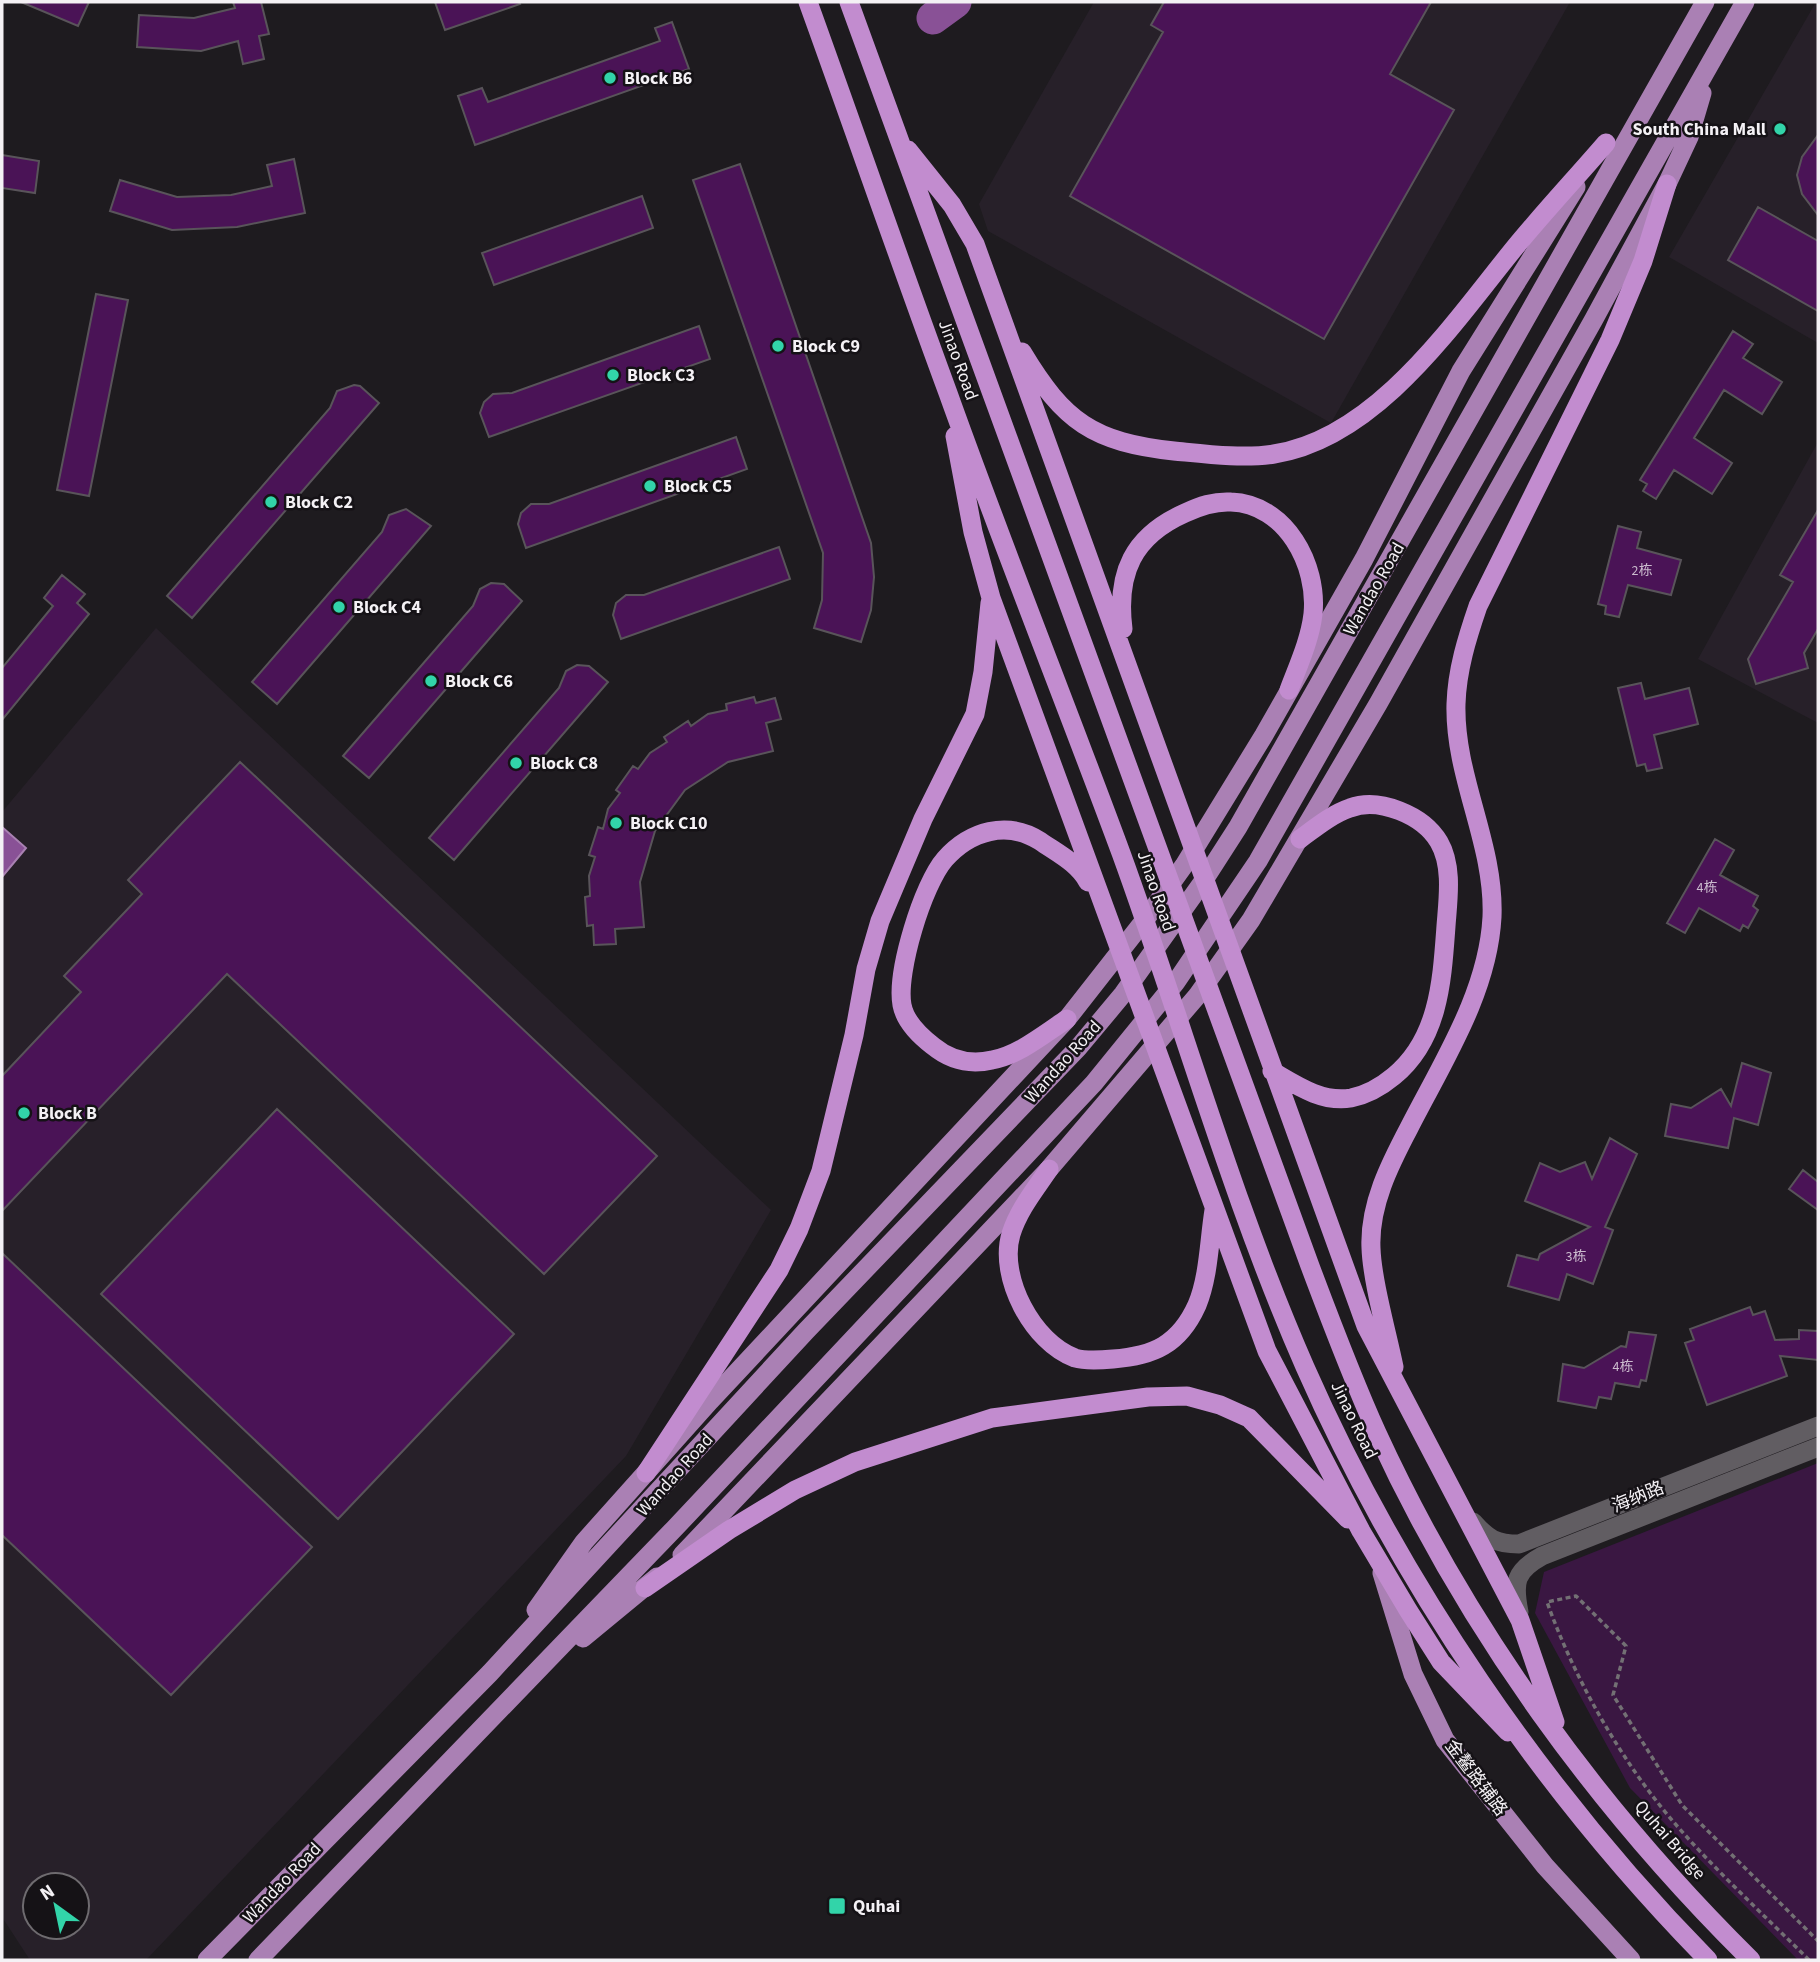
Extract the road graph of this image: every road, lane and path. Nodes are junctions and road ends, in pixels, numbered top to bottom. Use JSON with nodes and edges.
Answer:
{"nodes":[{"id":1,"x":808,"y":2,"type":"edge"},
{"id":2,"x":849,"y":2,"type":"edge"},
{"id":3,"x":1704,"y":2,"type":"edge"},
{"id":4,"x":1745,"y":2,"type":"edge"},
{"id":5,"x":1675,"y":52,"type":"junction"},
{"id":6,"x":1711,"y":61,"type":"junction"},
{"id":7,"x":898,"y":138,"type":"junction"},
{"id":8,"x":1606,"y":143,"type":"junction"},
{"id":9,"x":1667,"y":184,"type":"junction"},
{"id":10,"x":996,"y":308,"type":"junction"},
{"id":11,"x":949,"y":396,"type":"junction"},
{"id":12,"x":991,"y":598,"type":"junction"},
{"id":13,"x":1128,"y":668,"type":"junction"},
{"id":14,"x":1289,"y":690,"type":"junction"},
{"id":15,"x":1300,"y":839,"type":"junction"},
{"id":16,"x":1100,"y":901,"type":"junction"},
{"id":17,"x":1067,"y":1020,"type":"junction"},
{"id":18,"x":1272,"y":1071,"type":"junction"},
{"id":19,"x":1049,"y":1169,"type":"junction"},
{"id":20,"x":1214,"y":1205,"type":"junction"},
{"id":21,"x":1399,"y":1392,"type":"junction"},
{"id":22,"x":1818,"y":1426,"type":"edge"},
{"id":23,"x":1818,"y":1447,"type":"edge"},
{"id":24,"x":646,"y":1473,"type":"junction"},
{"id":25,"x":1466,"y":1514,"type":"junction"},
{"id":26,"x":1361,"y":1531,"type":"junction"},
{"id":27,"x":1379,"y":1562,"type":"junction"},
{"id":28,"x":645,"y":1588,"type":"junction"},
{"id":29,"x":1520,"y":1620,"type":"junction"},
{"id":30,"x":490,"y":1673,"type":"junction"},
{"id":31,"x":520,"y":1690,"type":"junction"},
{"id":32,"x":1562,"y":1743,"type":"junction"},
{"id":33,"x":1538,"y":1759,"type":"junction"},
{"id":34,"x":1818,"y":1941,"type":"edge"},
{"id":35,"x":207,"y":1960,"type":"edge"},
{"id":36,"x":258,"y":1960,"type":"edge"},
{"id":37,"x":1631,"y":1960,"type":"edge"},
{"id":38,"x":1708,"y":1960,"type":"edge"},
{"id":39,"x":1751,"y":1960,"type":"edge"},
{"id":40,"x":1809,"y":1960,"type":"edge"}],
"edges":[{"from":1,"to":11,"type":"highway","name":"Jinao Road"},
{"from":2,"to":7,"type":"highway","name":"Jinao Road"},
{"from":3,"to":5,"type":"main road","name":"Wandao Road"},
{"from":4,"to":6,"type":"main road","name":"Wandao Road"},
{"from":5,"to":8,"type":"main road"},
{"from":5,"to":30,"type":"main road","name":"Wandao Road"},
{"from":6,"to":9,"type":"main road"},
{"from":6,"to":31,"type":"main road","name":"Wandao Road"},
{"from":7,"to":10,"type":"highway"},
{"from":7,"to":32,"type":"highway","name":"Jinao Road"},
{"from":8,"to":10,"type":"highway"},
{"from":8,"to":14,"type":"main road"},
{"from":9,"to":15,"type":"main road"},
{"from":9,"to":21,"type":"highway"},
{"from":10,"to":13,"type":"highway"},
{"from":11,"to":12,"type":"highway"},
{"from":11,"to":33,"type":"highway","name":"Jinao Road"},
{"from":12,"to":16,"type":"highway"},
{"from":12,"to":24,"type":"highway"},
{"from":13,"to":14,"type":"highway"},
{"from":13,"to":18,"type":"highway"},
{"from":14,"to":17,"type":"main road"},
{"from":15,"to":18,"type":"highway"},
{"from":15,"to":19,"type":"main road"},
{"from":16,"to":17,"type":"highway"},
{"from":16,"to":20,"type":"highway"},
{"from":17,"to":24,"type":"main road"},
{"from":18,"to":21,"type":"highway"},
{"from":19,"to":20,"type":"highway"},
{"from":19,"to":28,"type":"main road"},
{"from":20,"to":26,"type":"highway"},
{"from":21,"to":25,"type":"highway"},
{"from":22,"to":25,"type":"street","name":"海纳路"},
{"from":23,"to":29,"type":"street","name":"海纳路"},
{"from":24,"to":30,"type":"main road"},
{"from":25,"to":29,"type":"highway"},
{"from":26,"to":27,"type":"highway"},
{"from":26,"to":28,"type":"highway"},
{"from":27,"to":33,"type":"highway"},
{"from":27,"to":37,"type":"main road","name":"金鳌路辅路"},
{"from":28,"to":31,"type":"main road"},
{"from":29,"to":32,"type":"highway"},
{"from":30,"to":35,"type":"main road","name":"Wandao Road"},
{"from":31,"to":36,"type":"main road","name":"Wandao Road"},
{"from":32,"to":39,"type":"highway","name":"Quhai Bridge"},
{"from":33,"to":38,"type":"highway"},
{"from":34,"to":40,"type":"path"}]}
